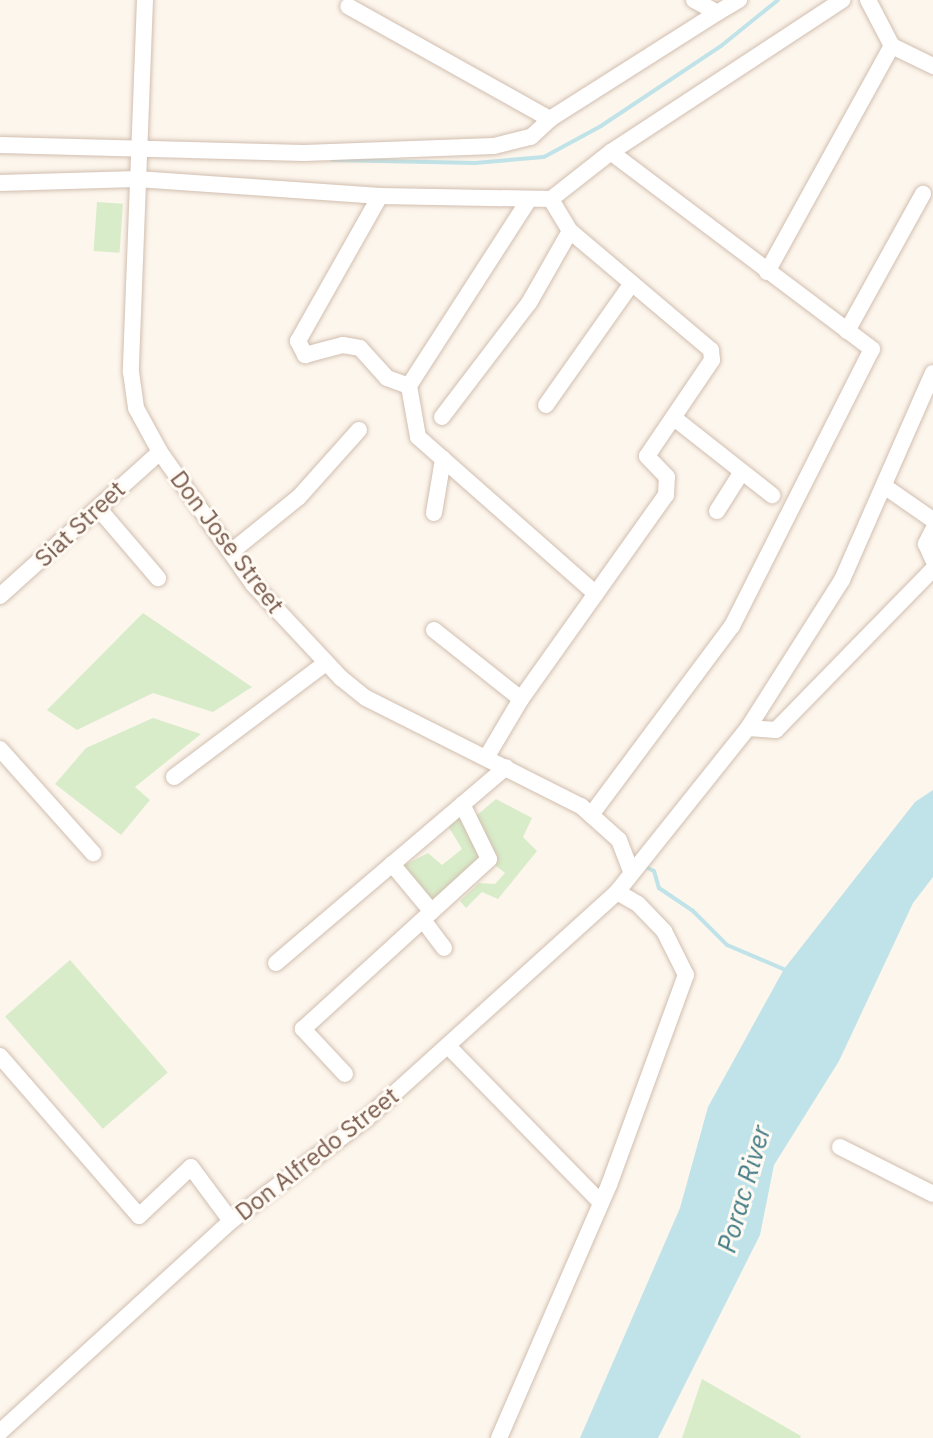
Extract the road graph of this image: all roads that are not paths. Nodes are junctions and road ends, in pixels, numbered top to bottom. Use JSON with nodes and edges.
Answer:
{"nodes":[{"id":1,"x":145,"y":0,"type":"edge"},
{"id":2,"x":694,"y":0,"type":"edge"},
{"id":3,"x":739,"y":0,"type":"edge"},
{"id":4,"x":842,"y":0,"type":"edge"},
{"id":5,"x":868,"y":0,"type":"edge"},
{"id":6,"x":348,"y":6,"type":"dead end"},
{"id":7,"x":717,"y":13,"type":"junction"},
{"id":8,"x":892,"y":46,"type":"junction"},
{"id":9,"x":933,"y":66,"type":"edge"},
{"id":10,"x":550,"y":119,"type":"junction"},
{"id":11,"x":0,"y":145,"type":"edge"},
{"id":12,"x":139,"y":147,"type":"junction"},
{"id":13,"x":611,"y":152,"type":"junction"},
{"id":14,"x":137,"y":177,"type":"junction"},
{"id":15,"x":0,"y":183,"type":"edge"},
{"id":16,"x":923,"y":194,"type":"dead end"},
{"id":17,"x":380,"y":196,"type":"junction"},
{"id":18,"x":551,"y":199,"type":"junction"},
{"id":19,"x":528,"y":201,"type":"junction"},
{"id":20,"x":570,"y":231,"type":"junction"},
{"id":21,"x":767,"y":272,"type":"junction"},
{"id":22,"x":632,"y":283,"type":"junction"},
{"id":23,"x":847,"y":331,"type":"junction"},
{"id":24,"x":933,"y":373,"type":"edge"},
{"id":25,"x":409,"y":386,"type":"junction"},
{"id":26,"x":546,"y":405,"type":"dead end"},
{"id":27,"x":442,"y":417,"type":"dead end"},
{"id":28,"x":674,"y":418,"type":"junction"},
{"id":29,"x":359,"y":430,"type":"dead end"},
{"id":30,"x":160,"y":452,"type":"junction"},
{"id":31,"x":443,"y":459,"type":"junction"},
{"id":32,"x":741,"y":473,"type":"junction"},
{"id":33,"x":884,"y":486,"type":"junction"},
{"id":34,"x":772,"y":495,"type":"dead end"},
{"id":35,"x":99,"y":509,"type":"junction"},
{"id":36,"x":717,"y":511,"type":"dead end"},
{"id":37,"x":434,"y":513,"type":"dead end"},
{"id":38,"x":933,"y":520,"type":"edge"},
{"id":39,"x":933,"y":530,"type":"edge"},
{"id":40,"x":231,"y":552,"type":"junction"},
{"id":41,"x":933,"y":560,"type":"edge"},
{"id":42,"x":933,"y":569,"type":"edge"},
{"id":43,"x":158,"y":578,"type":"dead end"},
{"id":44,"x":596,"y":594,"type":"junction"},
{"id":45,"x":0,"y":596,"type":"edge"},
{"id":46,"x":434,"y":630,"type":"dead end"},
{"id":47,"x":326,"y":663,"type":"junction"},
{"id":48,"x":521,"y":699,"type":"junction"},
{"id":49,"x":748,"y":728,"type":"junction"},
{"id":50,"x":0,"y":749,"type":"edge"},
{"id":51,"x":486,"y":758,"type":"junction"},
{"id":52,"x":506,"y":767,"type":"junction"},
{"id":53,"x":174,"y":777,"type":"dead end"},
{"id":54,"x":462,"y":804,"type":"junction"},
{"id":55,"x":591,"y":815,"type":"junction"},
{"id":56,"x":93,"y":853,"type":"dead end"},
{"id":57,"x":392,"y":864,"type":"junction"},
{"id":58,"x":631,"y":872,"type":"junction"},
{"id":59,"x":617,"y":892,"type":"junction"},
{"id":60,"x":427,"y":916,"type":"junction"},
{"id":61,"x":444,"y":948,"type":"dead end"},
{"id":62,"x":276,"y":963,"type":"dead end"},
{"id":63,"x":448,"y":1046,"type":"junction"},
{"id":64,"x":0,"y":1056,"type":"edge"},
{"id":65,"x":345,"y":1074,"type":"dead end"},
{"id":66,"x":840,"y":1147,"type":"dead end"},
{"id":67,"x":933,"y":1194,"type":"edge"},
{"id":68,"x":601,"y":1203,"type":"junction"},
{"id":69,"x":231,"y":1221,"type":"junction"},
{"id":70,"x":0,"y":1432,"type":"edge"},
{"id":71,"x":499,"y":1438,"type":"edge"}],
"edges":[{"from":1,"to":12,"type":"street","name":"Don Jose Street"},
{"from":2,"to":7,"type":"street"},
{"from":3,"to":7,"type":"street"},
{"from":4,"to":13,"type":"street"},
{"from":5,"to":8,"type":"street"},
{"from":6,"to":10,"type":"street"},
{"from":7,"to":10,"type":"street"},
{"from":8,"to":9,"type":"street"},
{"from":8,"to":21,"type":"street"},
{"from":10,"to":12,"type":"street"},
{"from":11,"to":12,"type":"street"},
{"from":12,"to":14,"type":"street","name":"Don Jose Street"},
{"from":13,"to":18,"type":"street"},
{"from":13,"to":21,"type":"street"},
{"from":14,"to":15,"type":"street"},
{"from":14,"to":17,"type":"street"},
{"from":14,"to":30,"type":"street","name":"Don Jose Street"},
{"from":16,"to":23,"type":"street"},
{"from":17,"to":19,"type":"street"},
{"from":17,"to":25,"type":"street"},
{"from":18,"to":19,"type":"street"},
{"from":18,"to":20,"type":"street"},
{"from":19,"to":25,"type":"street"},
{"from":20,"to":22,"type":"street"},
{"from":20,"to":27,"type":"street"},
{"from":21,"to":23,"type":"street"},
{"from":22,"to":26,"type":"street"},
{"from":22,"to":28,"type":"street"},
{"from":23,"to":55,"type":"street"},
{"from":24,"to":33,"type":"street","name":"Don Alfredo Street"},
{"from":25,"to":31,"type":"street"},
{"from":28,"to":32,"type":"street"},
{"from":28,"to":44,"type":"street"},
{"from":29,"to":40,"type":"street"},
{"from":30,"to":35,"type":"street","name":"Siat Street"},
{"from":30,"to":40,"type":"street","name":"Don Jose Street"},
{"from":31,"to":37,"type":"street"},
{"from":31,"to":44,"type":"street"},
{"from":32,"to":34,"type":"street"},
{"from":32,"to":36,"type":"street"},
{"from":33,"to":38,"type":"street"},
{"from":33,"to":49,"type":"street","name":"Don Alfredo Street"},
{"from":35,"to":43,"type":"street"},
{"from":35,"to":45,"type":"street","name":"Siat Street"},
{"from":39,"to":41,"type":"street"},
{"from":40,"to":47,"type":"street","name":"Don Jose Street"},
{"from":42,"to":49,"type":"street"},
{"from":44,"to":48,"type":"street"},
{"from":46,"to":48,"type":"street"},
{"from":47,"to":51,"type":"street","name":"Don Jose Street"},
{"from":47,"to":53,"type":"street"},
{"from":48,"to":51,"type":"street"},
{"from":49,"to":58,"type":"street","name":"Don Alfredo Street"},
{"from":50,"to":56,"type":"street"},
{"from":51,"to":52,"type":"street","name":"Don Jose Street"},
{"from":52,"to":54,"type":"street"},
{"from":52,"to":55,"type":"street","name":"Don Jose Street"},
{"from":54,"to":57,"type":"street"},
{"from":54,"to":60,"type":"street"},
{"from":55,"to":58,"type":"street","name":"Don Jose Street"},
{"from":57,"to":60,"type":"street"},
{"from":57,"to":62,"type":"street"},
{"from":58,"to":59,"type":"street","name":"Don Alfredo Street"},
{"from":59,"to":63,"type":"street","name":"Don Alfredo Street"},
{"from":59,"to":68,"type":"street"},
{"from":60,"to":61,"type":"street"},
{"from":60,"to":65,"type":"street"},
{"from":63,"to":68,"type":"street"},
{"from":63,"to":69,"type":"street","name":"Don Alfredo Street"},
{"from":64,"to":69,"type":"street"},
{"from":66,"to":67,"type":"street"},
{"from":68,"to":71,"type":"street"},
{"from":69,"to":70,"type":"street","name":"Don Alfredo Street"}]}
